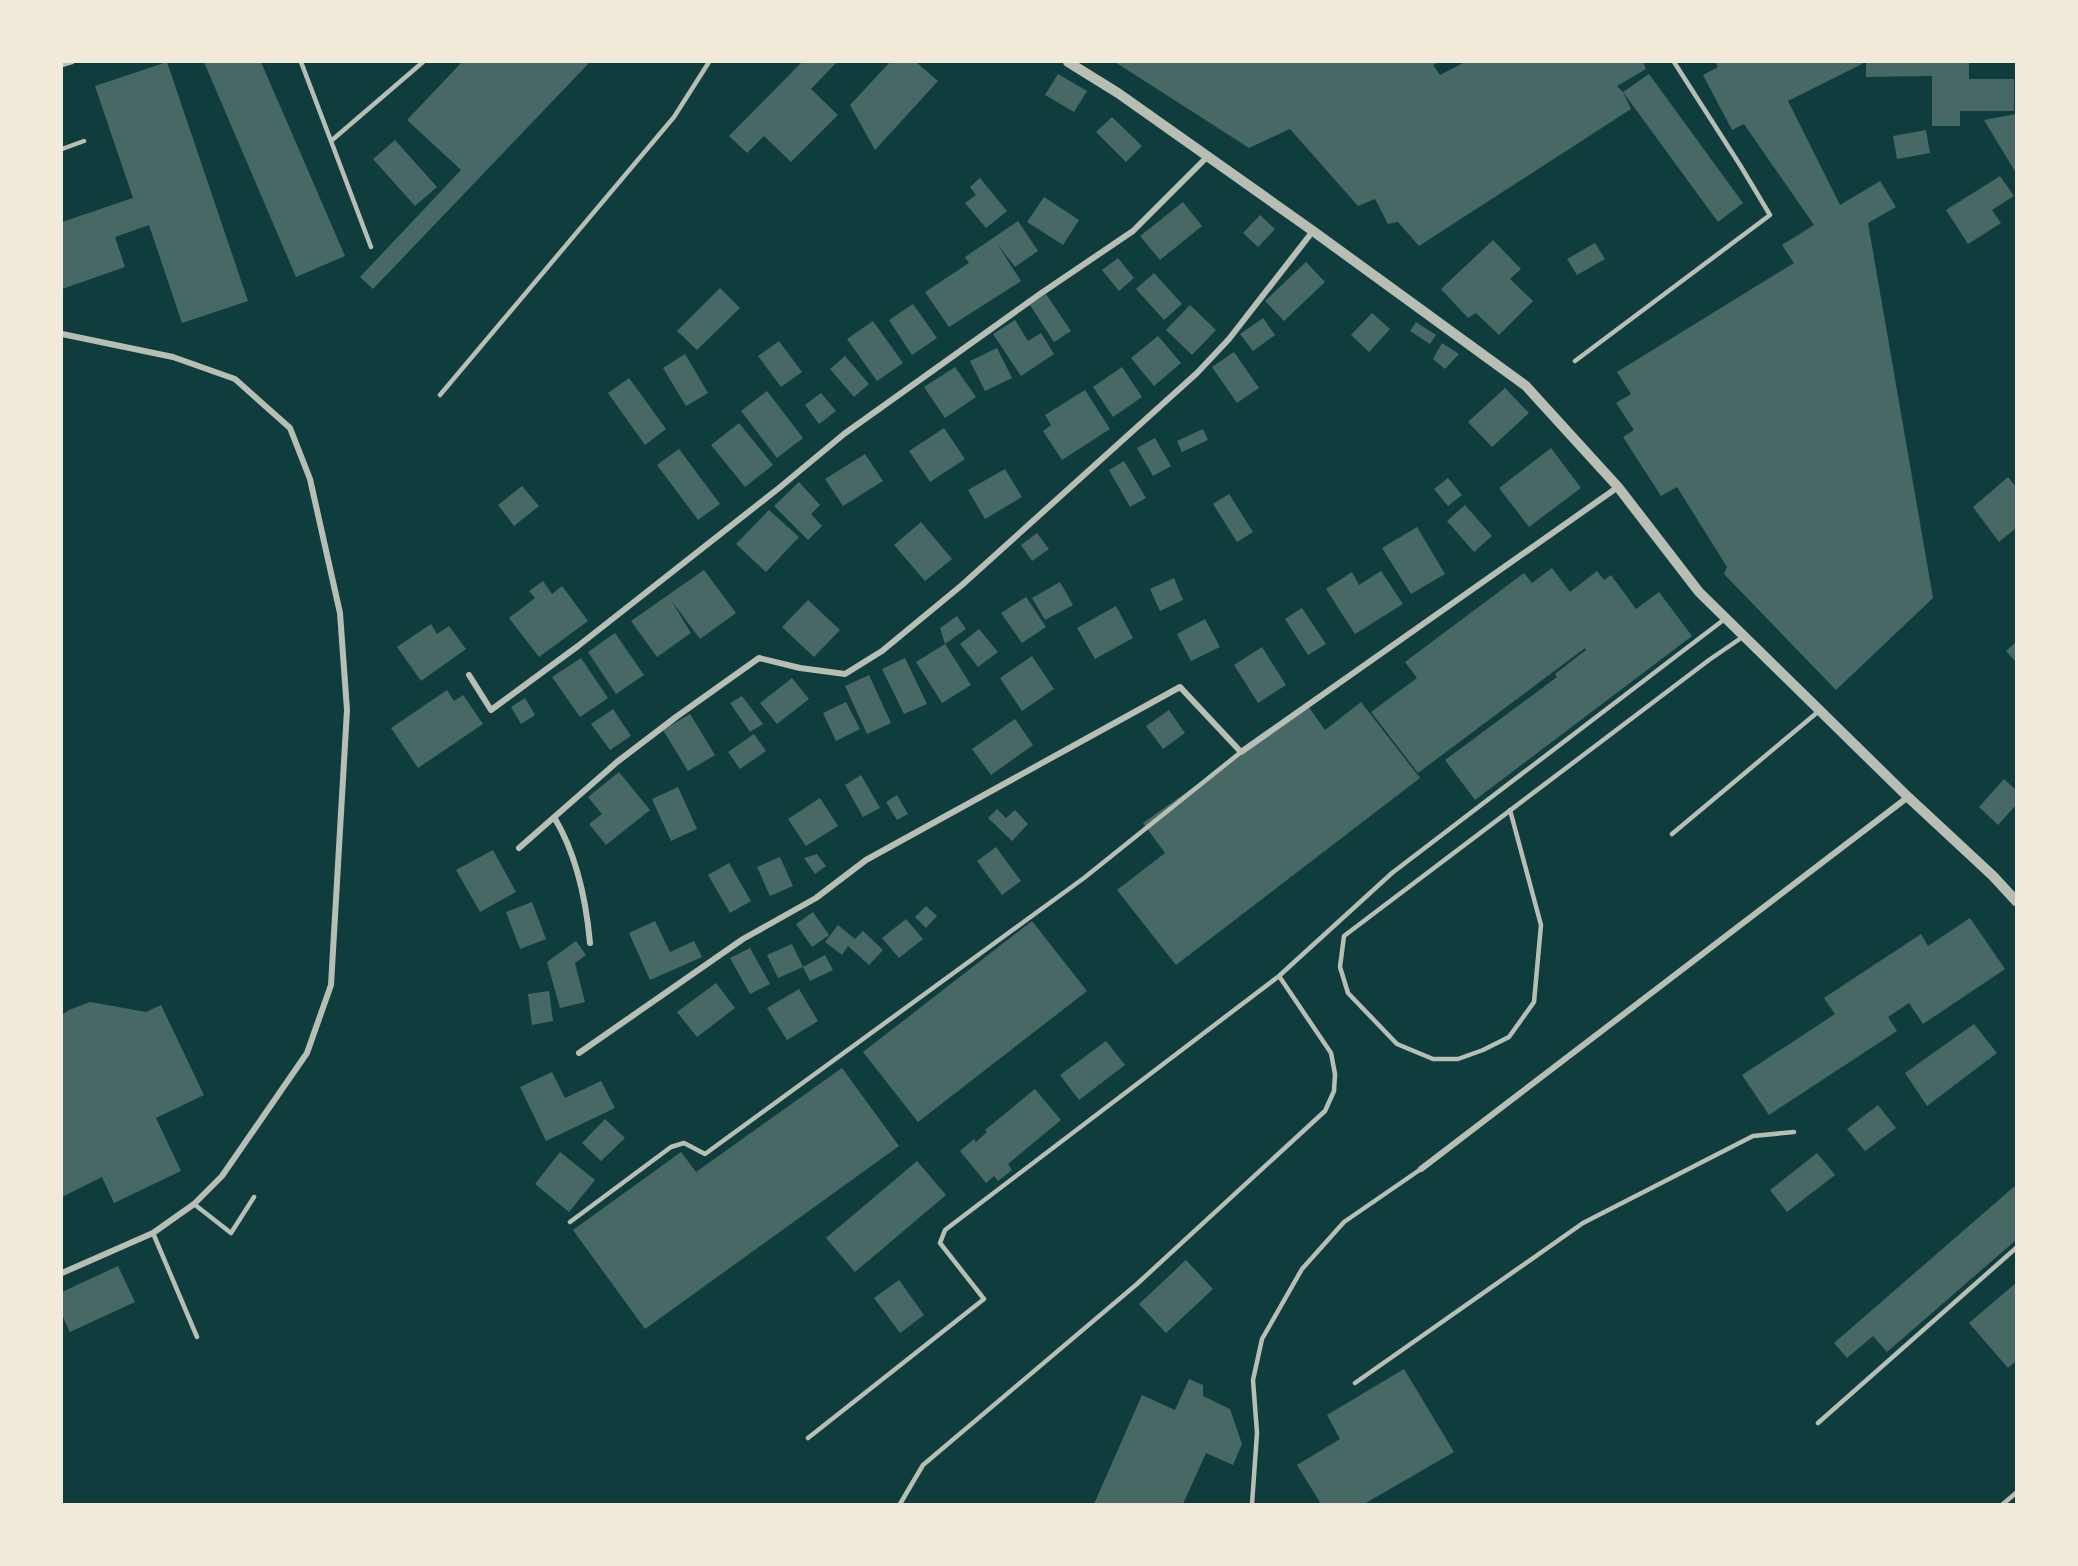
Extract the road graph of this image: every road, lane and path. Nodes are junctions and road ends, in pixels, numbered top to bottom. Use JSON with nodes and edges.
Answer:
{"nodes":[{"id":1,"x":72,"y":62,"type":"edge"},
{"id":2,"x":301,"y":62,"type":"edge"},
{"id":3,"x":423,"y":62,"type":"edge"},
{"id":4,"x":709,"y":62,"type":"edge"},
{"id":5,"x":1068,"y":62,"type":"edge"},
{"id":6,"x":1674,"y":62,"type":"edge"},
{"id":7,"x":62,"y":65,"type":"edge"},
{"id":8,"x":84,"y":141,"type":"dead end"},
{"id":9,"x":331,"y":141,"type":"junction"},
{"id":10,"x":62,"y":149,"type":"edge"},
{"id":11,"x":1207,"y":157,"type":"junction"},
{"id":12,"x":1313,"y":231,"type":"junction"},
{"id":13,"x":371,"y":247,"type":"dead end"},
{"id":14,"x":62,"y":334,"type":"edge"},
{"id":15,"x":1575,"y":362,"type":"dead end"},
{"id":16,"x":440,"y":395,"type":"dead end"},
{"id":17,"x":1618,"y":487,"type":"junction"},
{"id":18,"x":1726,"y":618,"type":"junction"},
{"id":19,"x":1744,"y":636,"type":"junction"},
{"id":20,"x":469,"y":675,"type":"dead end"},
{"id":21,"x":1820,"y":710,"type":"junction"},
{"id":22,"x":1241,"y":752,"type":"junction"},
{"id":23,"x":1908,"y":797,"type":"junction"},
{"id":24,"x":1510,"y":810,"type":"junction"},
{"id":25,"x":554,"y":817,"type":"junction"},
{"id":26,"x":1672,"y":834,"type":"dead end"},
{"id":27,"x":519,"y":848,"type":"dead end"},
{"id":28,"x":2016,"y":901,"type":"edge"},
{"id":29,"x":590,"y":943,"type":"dead end"},
{"id":30,"x":1279,"y":976,"type":"junction"},
{"id":31,"x":579,"y":1053,"type":"dead end"},
{"id":32,"x":1794,"y":1132,"type":"dead end"},
{"id":33,"x":1421,"y":1169,"type":"joint"},
{"id":34,"x":254,"y":1197,"type":"dead end"},
{"id":35,"x":194,"y":1204,"type":"junction"},
{"id":36,"x":570,"y":1222,"type":"dead end"},
{"id":37,"x":153,"y":1233,"type":"junction"},
{"id":38,"x":2016,"y":1248,"type":"edge"},
{"id":39,"x":62,"y":1273,"type":"edge"},
{"id":40,"x":197,"y":1336,"type":"dead end"},
{"id":41,"x":1355,"y":1383,"type":"dead end"},
{"id":42,"x":1818,"y":1423,"type":"dead end"},
{"id":43,"x":808,"y":1438,"type":"dead end"},
{"id":44,"x":2016,"y":1493,"type":"edge"},
{"id":45,"x":900,"y":1504,"type":"edge"},
{"id":46,"x":1252,"y":1504,"type":"edge"},
{"id":47,"x":2003,"y":1504,"type":"edge"}],
"edges":[{"from":1,"to":7,"type":"lane"},
{"from":2,"to":9,"type":"lane"},
{"from":3,"to":9,"type":"lane"},
{"from":4,"to":16,"type":"lane"},
{"from":5,"to":11,"type":"street"},
{"from":6,"to":15,"type":"lane"},
{"from":8,"to":10,"type":"lane"},
{"from":9,"to":13,"type":"lane"},
{"from":11,"to":12,"type":"street"},
{"from":11,"to":20,"type":"street"},
{"from":12,"to":17,"type":"street"},
{"from":12,"to":25,"type":"street"},
{"from":14,"to":35,"type":"street"},
{"from":17,"to":18,"type":"street"},
{"from":17,"to":22,"type":"street"},
{"from":18,"to":19,"type":"street"},
{"from":18,"to":30,"type":"lane"},
{"from":19,"to":21,"type":"street"},
{"from":19,"to":24,"type":"lane"},
{"from":21,"to":23,"type":"street"},
{"from":21,"to":26,"type":"lane"},
{"from":22,"to":31,"type":"street"},
{"from":22,"to":36,"type":"lane"},
{"from":23,"to":28,"type":"street"},
{"from":23,"to":33,"type":"street"},
{"from":24,"to":24,"type":"lane"},
{"from":25,"to":27,"type":"street"},
{"from":25,"to":29,"type":"street"},
{"from":30,"to":43,"type":"lane"},
{"from":30,"to":45,"type":"lane"},
{"from":32,"to":41,"type":"lane"},
{"from":33,"to":46,"type":"lane"},
{"from":34,"to":35,"type":"lane"},
{"from":35,"to":37,"type":"street"},
{"from":37,"to":39,"type":"street"},
{"from":37,"to":40,"type":"lane"},
{"from":38,"to":42,"type":"lane"},
{"from":44,"to":47,"type":"lane"}]}
